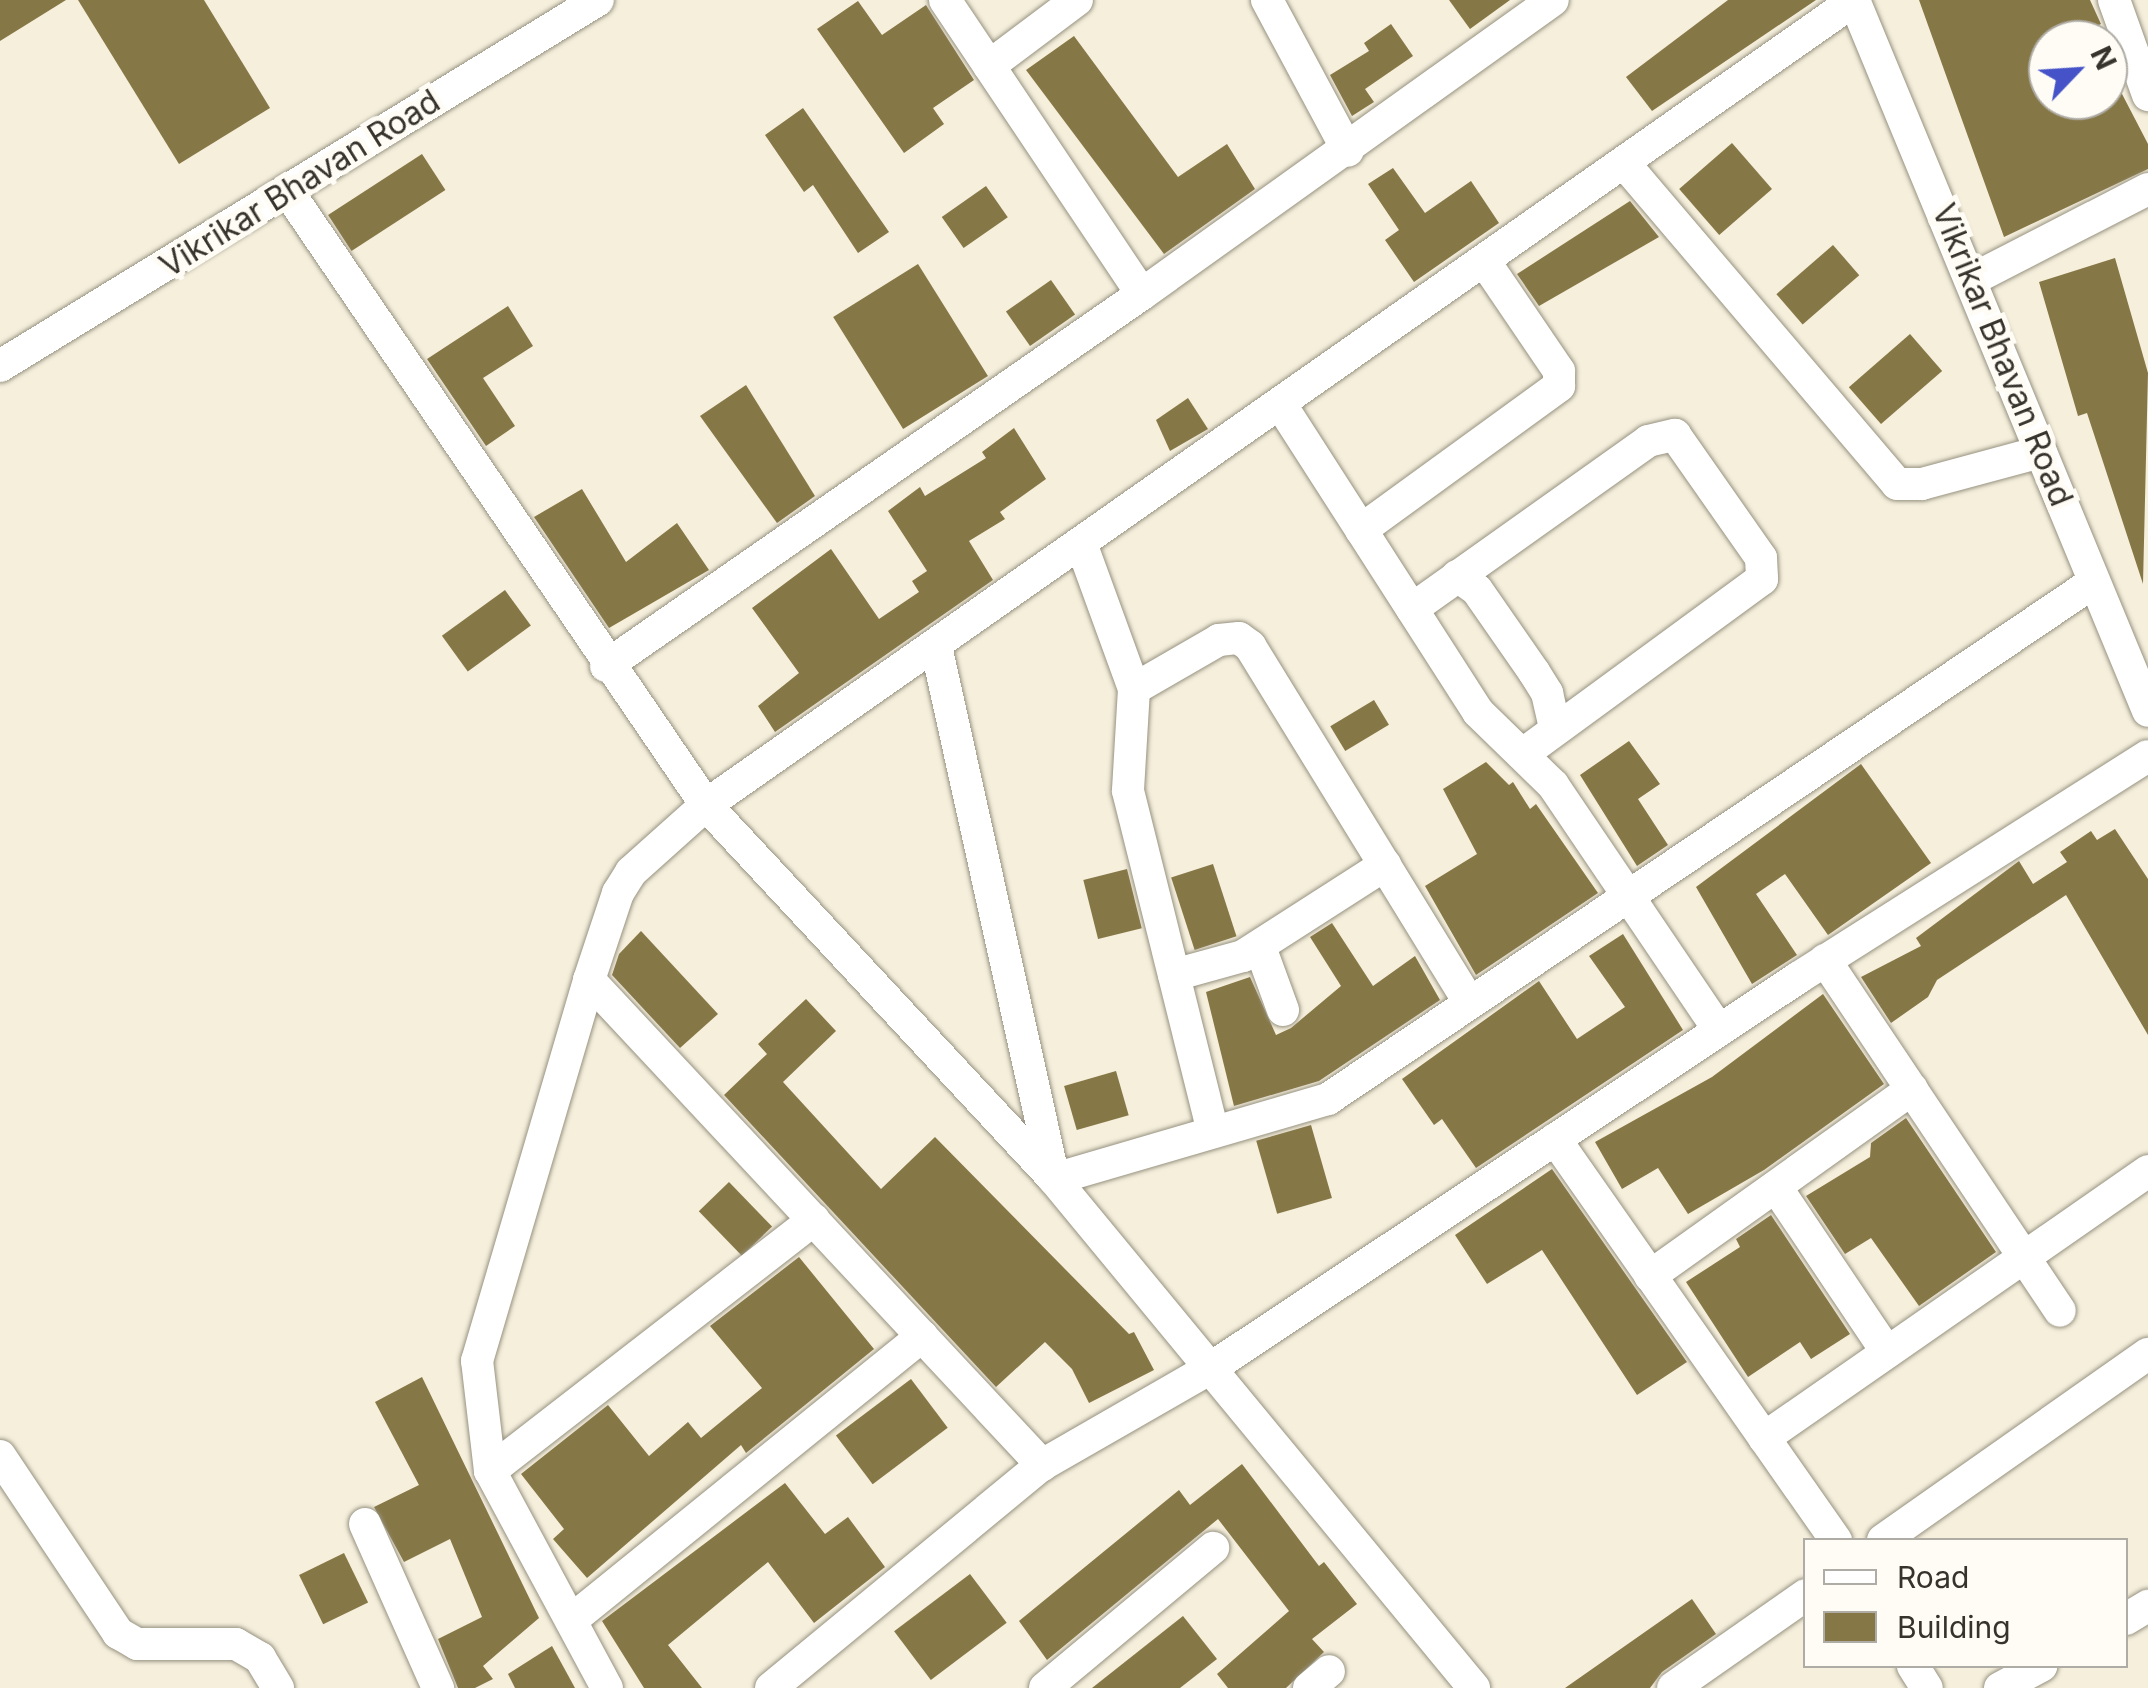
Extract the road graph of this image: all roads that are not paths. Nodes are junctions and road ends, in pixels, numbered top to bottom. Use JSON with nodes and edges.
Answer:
{"nodes":[{"id":1,"x":598,"y":0,"type":"edge"},
{"id":2,"x":945,"y":0,"type":"edge"},
{"id":3,"x":1078,"y":0,"type":"edge"},
{"id":4,"x":1267,"y":0,"type":"edge"},
{"id":5,"x":1554,"y":0,"type":"edge"},
{"id":6,"x":1854,"y":0,"type":"edge"},
{"id":7,"x":2114,"y":0,"type":"edge"},
{"id":8,"x":989,"y":66,"type":"junction"},
{"id":9,"x":2148,"y":95,"type":"edge"},
{"id":10,"x":1348,"y":151,"type":"junction"},
{"id":11,"x":1624,"y":164,"type":"junction"},
{"id":12,"x":2148,"y":189,"type":"edge"},
{"id":13,"x":287,"y":190,"type":"junction"},
{"id":14,"x":1485,"y":262,"type":"junction"},
{"id":15,"x":1971,"y":280,"type":"junction"},
{"id":16,"x":1142,"y":294,"type":"junction"},
{"id":17,"x":0,"y":366,"type":"edge"},
{"id":18,"x":1281,"y":406,"type":"junction"},
{"id":19,"x":2042,"y":452,"type":"junction"},
{"id":20,"x":1361,"y":530,"type":"junction"},
{"id":21,"x":1082,"y":546,"type":"junction"},
{"id":22,"x":1457,"y":576,"type":"junction"},
{"id":23,"x":2094,"y":582,"type":"junction"},
{"id":24,"x":1412,"y":609,"type":"junction"},
{"id":25,"x":936,"y":646,"type":"junction"},
{"id":26,"x":606,"y":666,"type":"junction"},
{"id":27,"x":1134,"y":689,"type":"junction"},
{"id":28,"x":2148,"y":711,"type":"edge"},
{"id":29,"x":1555,"y":728,"type":"junction"},
{"id":30,"x":1522,"y":754,"type":"junction"},
{"id":31,"x":2148,"y":756,"type":"edge"},
{"id":32,"x":706,"y":806,"type":"junction"},
{"id":33,"x":1385,"y":866,"type":"junction"},
{"id":34,"x":1631,"y":898,"type":"junction"},
{"id":35,"x":1260,"y":947,"type":"junction"},
{"id":36,"x":1825,"y":960,"type":"junction"},
{"id":37,"x":1174,"y":975,"type":"junction"},
{"id":38,"x":590,"y":980,"type":"junction"},
{"id":39,"x":1470,"y":1003,"type":"junction"},
{"id":40,"x":1283,"y":1010,"type":"dead end"},
{"id":41,"x":1720,"y":1030,"type":"junction"},
{"id":42,"x":1912,"y":1089,"type":"junction"},
{"id":43,"x":1214,"y":1132,"type":"junction"},
{"id":44,"x":1555,"y":1140,"type":"junction"},
{"id":45,"x":2148,"y":1171,"type":"edge"},
{"id":46,"x":1054,"y":1179,"type":"junction"},
{"id":47,"x":1776,"y":1186,"type":"junction"},
{"id":48,"x":814,"y":1220,"type":"junction"},
{"id":49,"x":2024,"y":1256,"type":"junction"},
{"id":50,"x":1650,"y":1276,"type":"junction"},
{"id":51,"x":2060,"y":1311,"type":"dead end"},
{"id":52,"x":922,"y":1336,"type":"junction"},
{"id":53,"x":1887,"y":1352,"type":"junction"},
{"id":54,"x":2148,"y":1354,"type":"edge"},
{"id":55,"x":1211,"y":1368,"type":"junction"},
{"id":56,"x":1764,"y":1438,"type":"junction"},
{"id":57,"x":0,"y":1456,"type":"edge"},
{"id":58,"x":1042,"y":1465,"type":"junction"},
{"id":59,"x":490,"y":1471,"type":"junction"},
{"id":60,"x":366,"y":1524,"type":"dead end"},
{"id":61,"x":1835,"y":1538,"type":"edge"},
{"id":62,"x":1887,"y":1538,"type":"edge"},
{"id":63,"x":1213,"y":1548,"type":"dead end"},
{"id":64,"x":1803,"y":1597,"type":"edge"},
{"id":65,"x":574,"y":1618,"type":"junction"},
{"id":66,"x":2037,"y":1668,"type":"edge"},
{"id":67,"x":278,"y":1688,"type":"edge"},
{"id":68,"x":438,"y":1688,"type":"edge"},
{"id":69,"x":608,"y":1688,"type":"edge"},
{"id":70,"x":771,"y":1688,"type":"edge"},
{"id":71,"x":1045,"y":1688,"type":"edge"},
{"id":72,"x":1474,"y":1688,"type":"edge"},
{"id":73,"x":1674,"y":1688,"type":"edge"},
{"id":74,"x":2000,"y":1688,"type":"edge"}],
"edges":[{"from":1,"to":13,"type":"street","name":"Vikrikar Bhavan Road"},
{"from":2,"to":8,"type":"street"},
{"from":3,"to":8,"type":"street"},
{"from":4,"to":10,"type":"street"},
{"from":5,"to":10,"type":"street"},
{"from":6,"to":11,"type":"street"},
{"from":6,"to":15,"type":"street","name":"Vikrikar Bhavan Road"},
{"from":7,"to":9,"type":"street"},
{"from":8,"to":16,"type":"street"},
{"from":10,"to":16,"type":"street"},
{"from":11,"to":14,"type":"street"},
{"from":11,"to":19,"type":"street"},
{"from":12,"to":15,"type":"street"},
{"from":13,"to":17,"type":"street","name":"Vikrikar Bhavan Road"},
{"from":13,"to":26,"type":"street"},
{"from":14,"to":18,"type":"street"},
{"from":14,"to":20,"type":"street"},
{"from":15,"to":19,"type":"street","name":"Vikrikar Bhavan Road"},
{"from":16,"to":26,"type":"street"},
{"from":18,"to":20,"type":"street"},
{"from":18,"to":21,"type":"street"},
{"from":19,"to":23,"type":"street","name":"Vikrikar Bhavan Road"},
{"from":20,"to":24,"type":"street"},
{"from":21,"to":25,"type":"street"},
{"from":21,"to":27,"type":"street"},
{"from":22,"to":24,"type":"street"},
{"from":22,"to":29,"type":"street"},
{"from":22,"to":29,"type":"street"},
{"from":23,"to":28,"type":"street","name":"Vikrikar Bhavan Road"},
{"from":23,"to":34,"type":"street"},
{"from":24,"to":30,"type":"street"},
{"from":25,"to":32,"type":"street"},
{"from":25,"to":46,"type":"street"},
{"from":26,"to":32,"type":"street"},
{"from":27,"to":33,"type":"street"},
{"from":27,"to":37,"type":"street"},
{"from":29,"to":30,"type":"street"},
{"from":30,"to":34,"type":"street"},
{"from":31,"to":36,"type":"street"},
{"from":32,"to":38,"type":"street"},
{"from":32,"to":46,"type":"street"},
{"from":33,"to":35,"type":"street"},
{"from":33,"to":39,"type":"street"},
{"from":34,"to":39,"type":"street"},
{"from":34,"to":41,"type":"street"},
{"from":35,"to":37,"type":"street"},
{"from":35,"to":40,"type":"street"},
{"from":36,"to":41,"type":"street"},
{"from":36,"to":42,"type":"street"},
{"from":37,"to":43,"type":"street"},
{"from":38,"to":48,"type":"street"},
{"from":38,"to":59,"type":"street"},
{"from":39,"to":43,"type":"street"},
{"from":41,"to":44,"type":"street"},
{"from":42,"to":47,"type":"street"},
{"from":42,"to":49,"type":"street"},
{"from":43,"to":46,"type":"street"},
{"from":44,"to":50,"type":"street"},
{"from":44,"to":55,"type":"street"},
{"from":45,"to":49,"type":"street"},
{"from":46,"to":55,"type":"street"},
{"from":47,"to":50,"type":"street"},
{"from":47,"to":53,"type":"street"},
{"from":48,"to":52,"type":"street"},
{"from":48,"to":59,"type":"street"},
{"from":49,"to":51,"type":"street"},
{"from":49,"to":53,"type":"street"},
{"from":50,"to":56,"type":"street"},
{"from":52,"to":58,"type":"street"},
{"from":52,"to":65,"type":"street"},
{"from":53,"to":56,"type":"street"},
{"from":54,"to":62,"type":"street"},
{"from":55,"to":58,"type":"street"},
{"from":55,"to":72,"type":"street"},
{"from":56,"to":61,"type":"street"},
{"from":57,"to":67,"type":"street"},
{"from":58,"to":70,"type":"street"},
{"from":59,"to":65,"type":"street"},
{"from":60,"to":68,"type":"street"},
{"from":63,"to":71,"type":"street"},
{"from":64,"to":73,"type":"street"},
{"from":65,"to":69,"type":"street"},
{"from":66,"to":74,"type":"street"}]}
